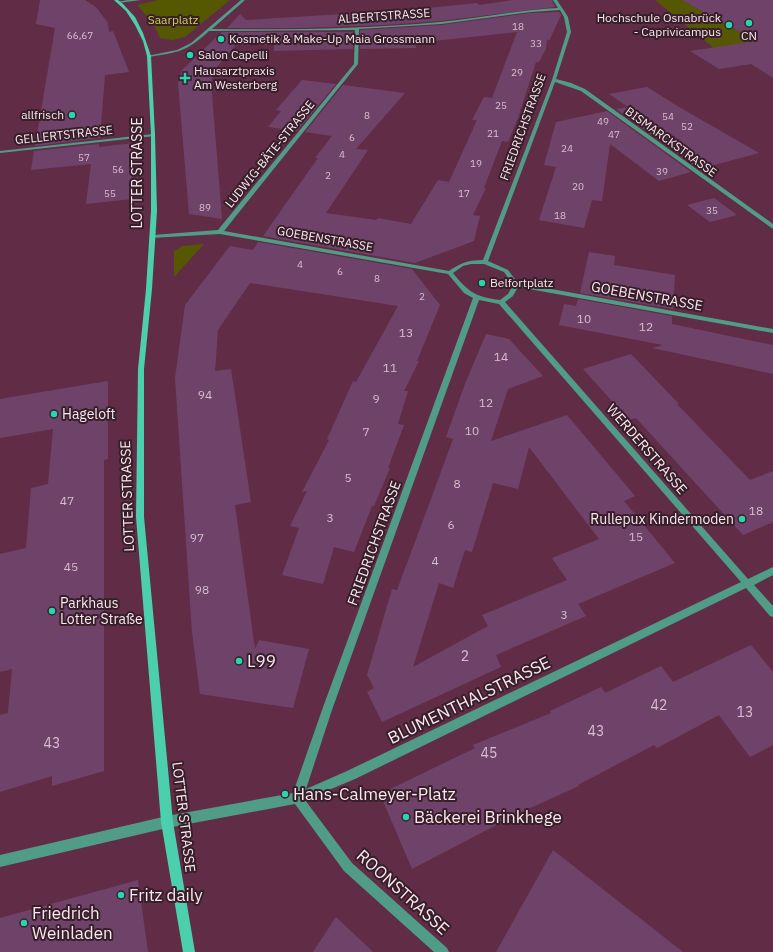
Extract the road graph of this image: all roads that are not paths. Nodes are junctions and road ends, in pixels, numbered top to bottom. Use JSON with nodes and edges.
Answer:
{"nodes":[{"id":1,"x":139,"y":0,"type":"edge"},
{"id":2,"x":243,"y":0,"type":"edge"},
{"id":3,"x":555,"y":0,"type":"edge"},
{"id":4,"x":117,"y":1,"type":"edge"},
{"id":5,"x":561,"y":9,"type":"junction"},
{"id":6,"x":357,"y":29,"type":"junction"},
{"id":7,"x":207,"y":30,"type":"junction"},
{"id":8,"x":149,"y":56,"type":"junction"},
{"id":9,"x":554,"y":80,"type":"junction"},
{"id":10,"x":153,"y":135,"type":"junction"},
{"id":11,"x":0,"y":152,"type":"edge"},
{"id":12,"x":773,"y":227,"type":"edge"},
{"id":13,"x":220,"y":232,"type":"junction"},
{"id":14,"x":153,"y":238,"type":"junction"},
{"id":15,"x":485,"y":262,"type":"junction"},
{"id":16,"x":450,"y":273,"type":"junction"},
{"id":17,"x":516,"y":284,"type":"junction"},
{"id":18,"x":476,"y":299,"type":"junction"},
{"id":19,"x":501,"y":302,"type":"junction"},
{"id":20,"x":773,"y":331,"type":"edge"},
{"id":21,"x":773,"y":571,"type":"edge"},
{"id":22,"x":747,"y":583,"type":"junction"},
{"id":23,"x":773,"y":612,"type":"edge"},
{"id":24,"x":297,"y":798,"type":"junction"},
{"id":25,"x":167,"y":822,"type":"junction"},
{"id":26,"x":0,"y":861,"type":"edge"},
{"id":27,"x":189,"y":952,"type":"edge"},
{"id":28,"x":443,"y":952,"type":"edge"}],
"edges":[{"from":1,"to":4,"type":"street"},
{"from":2,"to":7,"type":"street"},
{"from":3,"to":5,"type":"street","name":"FRIEDRICHSTRASSE"},
{"from":4,"to":8,"type":"street","name":"LOTTER STRASSE"},
{"from":5,"to":6,"type":"street","name":"ALBERTSTRASSE"},
{"from":5,"to":9,"type":"street","name":"FRIEDRICHSTRASSE"},
{"from":6,"to":7,"type":"street","name":"ALBERTSTRASSE"},
{"from":6,"to":13,"type":"street","name":"LUDWIG-BÄTE-STRASSE"},
{"from":7,"to":8,"type":"street"},
{"from":8,"to":10,"type":"street","name":"LOTTER STRASSE"},
{"from":9,"to":12,"type":"street","name":"BISMARCKSTRASSE"},
{"from":9,"to":15,"type":"street","name":"FRIEDRICHSTRASSE"},
{"from":10,"to":11,"type":"street","name":"GELLERTSTRASSE"},
{"from":10,"to":14,"type":"street","name":"LOTTER STRASSE"},
{"from":13,"to":14,"type":"street"},
{"from":13,"to":16,"type":"street","name":"GOEBENSTRASSE"},
{"from":14,"to":25,"type":"street","name":"LOTTER STRASSE"},
{"from":15,"to":16,"type":"street"},
{"from":15,"to":17,"type":"street"},
{"from":16,"to":18,"type":"street"},
{"from":17,"to":19,"type":"street"},
{"from":17,"to":20,"type":"street","name":"GOEBENSTRASSE"},
{"from":18,"to":19,"type":"street"},
{"from":18,"to":24,"type":"street","name":"FRIEDRICHSTRASSE"},
{"from":19,"to":22,"type":"street","name":"WERDERSTRASSE"},
{"from":21,"to":22,"type":"street","name":"BLUMENTHALSTRASSE"},
{"from":22,"to":23,"type":"street","name":"WERDERSTRASSE"},
{"from":22,"to":24,"type":"street","name":"BLUMENTHALSTRASSE"},
{"from":24,"to":25,"type":"street","name":"BLUMENTHALSTRASSE"},
{"from":24,"to":28,"type":"street","name":"ROONSTRASSE"},
{"from":25,"to":26,"type":"street","name":"BLUMENTHALSTRASSE"},
{"from":25,"to":27,"type":"street","name":"LOTTER STRASSE"}]}
